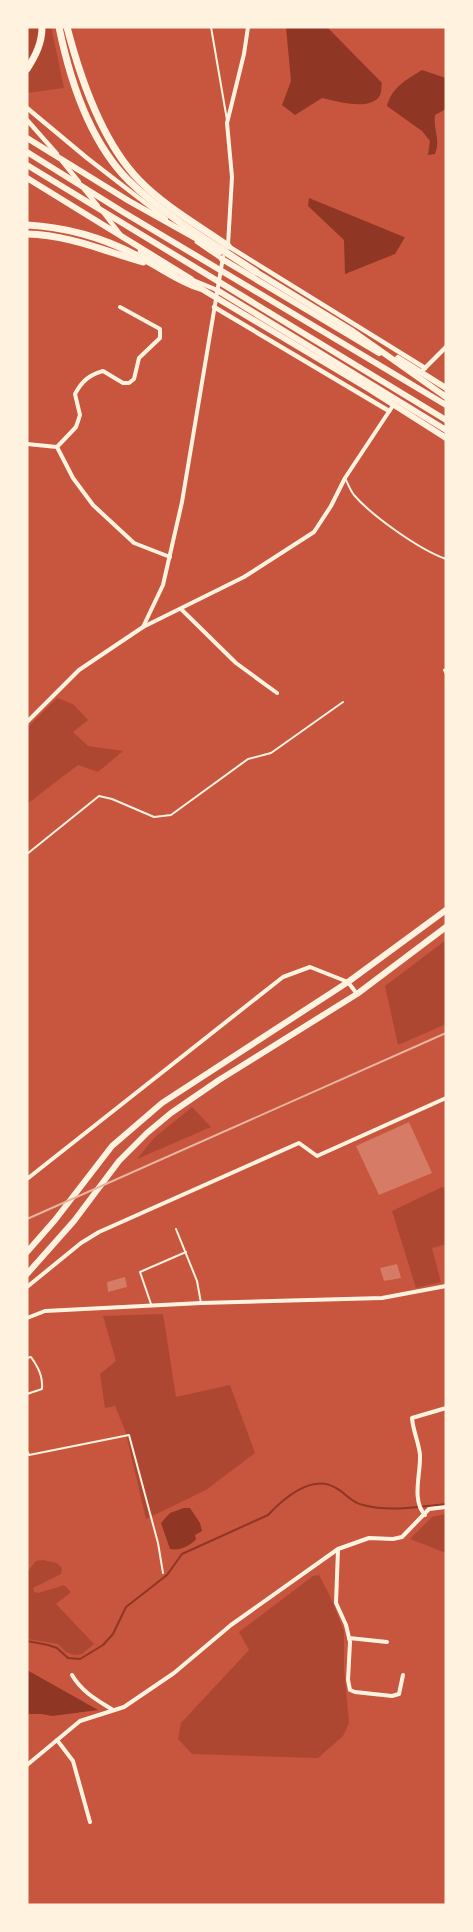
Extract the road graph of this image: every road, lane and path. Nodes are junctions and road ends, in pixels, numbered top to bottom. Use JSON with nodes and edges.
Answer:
{"nodes":[{"id":1,"x":42,"y":27,"type":"edge"},
{"id":2,"x":59,"y":27,"type":"edge"},
{"id":3,"x":67,"y":27,"type":"edge"},
{"id":4,"x":211,"y":27,"type":"edge"},
{"id":5,"x":248,"y":27,"type":"edge"},
{"id":6,"x":27,"y":69,"type":"edge"},
{"id":7,"x":27,"y":108,"type":"edge"},
{"id":8,"x":27,"y":120,"type":"edge"},
{"id":9,"x":227,"y":123,"type":"junction"},
{"id":10,"x":27,"y":138,"type":"edge"},
{"id":11,"x":27,"y":152,"type":"edge"},
{"id":12,"x":27,"y":165,"type":"edge"},
{"id":13,"x":27,"y":178,"type":"edge"},
{"id":14,"x":27,"y":225,"type":"edge"},
{"id":15,"x":27,"y":234,"type":"edge"},
{"id":16,"x":228,"y":246,"type":"junction"},
{"id":17,"x":222,"y":259,"type":"junction"},
{"id":18,"x":168,"y":269,"type":"junction"},
{"id":19,"x":256,"y":273,"type":"junction"},
{"id":20,"x":200,"y":288,"type":"junction"},
{"id":21,"x":217,"y":290,"type":"junction"},
{"id":22,"x":120,"y":307,"type":"dead end"},
{"id":23,"x":214,"y":307,"type":"junction"},
{"id":24,"x":351,"y":330,"type":"junction"},
{"id":25,"x":446,"y":347,"type":"edge"},
{"id":26,"x":425,"y":368,"type":"junction"},
{"id":27,"x":416,"y":375,"type":"junction"},
{"id":28,"x":446,"y":388,"type":"edge"},
{"id":29,"x":446,"y":395,"type":"edge"},
{"id":30,"x":398,"y":399,"type":"junction"},
{"id":31,"x":446,"y":405,"type":"edge"},
{"id":32,"x":389,"y":411,"type":"junction"},
{"id":33,"x":446,"y":420,"type":"edge"},
{"id":34,"x":446,"y":430,"type":"edge"},
{"id":35,"x":446,"y":438,"type":"edge"},
{"id":36,"x":27,"y":444,"type":"edge"},
{"id":37,"x":57,"y":447,"type":"junction"},
{"id":38,"x":345,"y":478,"type":"junction"},
{"id":39,"x":170,"y":557,"type":"junction"},
{"id":40,"x":446,"y":559,"type":"edge"},
{"id":41,"x":180,"y":609,"type":"junction"},
{"id":42,"x":142,"y":627,"type":"junction"},
{"id":43,"x":446,"y":669,"type":"edge"},
{"id":44,"x":446,"y":674,"type":"edge"},
{"id":45,"x":277,"y":693,"type":"dead end"},
{"id":46,"x":343,"y":702,"type":"dead end"},
{"id":47,"x":27,"y":722,"type":"edge"},
{"id":48,"x":27,"y":854,"type":"edge"},
{"id":49,"x":446,"y":910,"type":"edge"},
{"id":50,"x":446,"y":927,"type":"edge"},
{"id":51,"x":348,"y":982,"type":"junction"},
{"id":52,"x":357,"y":994,"type":"junction"},
{"id":53,"x":446,"y":1098,"type":"edge"},
{"id":54,"x":27,"y":1179,"type":"edge"},
{"id":55,"x":176,"y":1229,"type":"dead end"},
{"id":56,"x":27,"y":1252,"type":"edge"},
{"id":57,"x":186,"y":1252,"type":"junction"},
{"id":58,"x":27,"y":1274,"type":"edge"},
{"id":59,"x":446,"y":1286,"type":"edge"},
{"id":60,"x":27,"y":1287,"type":"edge"},
{"id":61,"x":201,"y":1303,"type":"junction"},
{"id":62,"x":152,"y":1306,"type":"junction"},
{"id":63,"x":27,"y":1318,"type":"edge"},
{"id":64,"x":27,"y":1358,"type":"edge"},
{"id":65,"x":27,"y":1394,"type":"edge"},
{"id":66,"x":446,"y":1408,"type":"edge"},
{"id":67,"x":27,"y":1451,"type":"edge"},
{"id":68,"x":446,"y":1507,"type":"edge"},
{"id":69,"x":423,"y":1513,"type":"junction"},
{"id":70,"x":338,"y":1549,"type":"junction"},
{"id":71,"x":163,"y":1573,"type":"dead end"},
{"id":72,"x":348,"y":1638,"type":"junction"},
{"id":73,"x":387,"y":1642,"type":"dead end"},
{"id":74,"x":72,"y":1675,"type":"dead end"},
{"id":75,"x":403,"y":1675,"type":"dead end"},
{"id":76,"x":113,"y":1711,"type":"junction"},
{"id":77,"x":57,"y":1740,"type":"junction"},
{"id":78,"x":27,"y":1765,"type":"edge"},
{"id":79,"x":90,"y":1822,"type":"dead end"}],
"edges":[{"from":1,"to":6,"type":"highway"},
{"from":2,"to":19,"type":"highway"},
{"from":3,"to":16,"type":"highway"},
{"from":4,"to":9,"type":"lane"},
{"from":5,"to":9,"type":"street"},
{"from":7,"to":17,"type":"street"},
{"from":8,"to":18,"type":"street"},
{"from":9,"to":16,"type":"street"},
{"from":10,"to":19,"type":"main road"},
{"from":11,"to":31,"type":"main road"},
{"from":12,"to":33,"type":"main road"},
{"from":13,"to":20,"type":"main road"},
{"from":14,"to":20,"type":"highway"},
{"from":15,"to":18,"type":"highway"},
{"from":16,"to":17,"type":"street"},
{"from":16,"to":26,"type":"street"},
{"from":17,"to":21,"type":"street"},
{"from":17,"to":27,"type":"main road"},
{"from":18,"to":21,"type":"street"},
{"from":19,"to":24,"type":"main road"},
{"from":20,"to":35,"type":"main road"},
{"from":21,"to":23,"type":"street"},
{"from":21,"to":30,"type":"main road"},
{"from":22,"to":37,"type":"street"},
{"from":23,"to":32,"type":"street"},
{"from":23,"to":39,"type":"street"},
{"from":24,"to":28,"type":"main road"},
{"from":24,"to":29,"type":"main road"},
{"from":25,"to":26,"type":"street"},
{"from":26,"to":27,"type":"street"},
{"from":27,"to":29,"type":"main road"},
{"from":30,"to":32,"type":"street"},
{"from":30,"to":34,"type":"main road"},
{"from":32,"to":38,"type":"street"},
{"from":36,"to":37,"type":"street"},
{"from":37,"to":39,"type":"street"},
{"from":38,"to":40,"type":"lane"},
{"from":38,"to":41,"type":"street"},
{"from":39,"to":42,"type":"street"},
{"from":41,"to":42,"type":"street"},
{"from":41,"to":45,"type":"street"},
{"from":42,"to":47,"type":"street"},
{"from":43,"to":44,"type":"lane"},
{"from":46,"to":48,"type":"lane"},
{"from":49,"to":51,"type":"main road"},
{"from":50,"to":52,"type":"main road"},
{"from":51,"to":52,"type":"street"},
{"from":51,"to":54,"type":"street"},
{"from":51,"to":56,"type":"main road"},
{"from":52,"to":58,"type":"main road"},
{"from":53,"to":60,"type":"street"},
{"from":55,"to":57,"type":"lane"},
{"from":57,"to":61,"type":"lane"},
{"from":57,"to":62,"type":"lane"},
{"from":59,"to":61,"type":"street"},
{"from":61,"to":62,"type":"street"},
{"from":62,"to":63,"type":"street"},
{"from":64,"to":65,"type":"lane"},
{"from":66,"to":69,"type":"street"},
{"from":67,"to":71,"type":"lane"},
{"from":68,"to":69,"type":"street"},
{"from":69,"to":70,"type":"street"},
{"from":70,"to":72,"type":"street"},
{"from":70,"to":76,"type":"street"},
{"from":72,"to":73,"type":"street"},
{"from":72,"to":75,"type":"street"},
{"from":74,"to":76,"type":"street"},
{"from":76,"to":77,"type":"street"},
{"from":77,"to":78,"type":"street"},
{"from":77,"to":79,"type":"street"}]}
